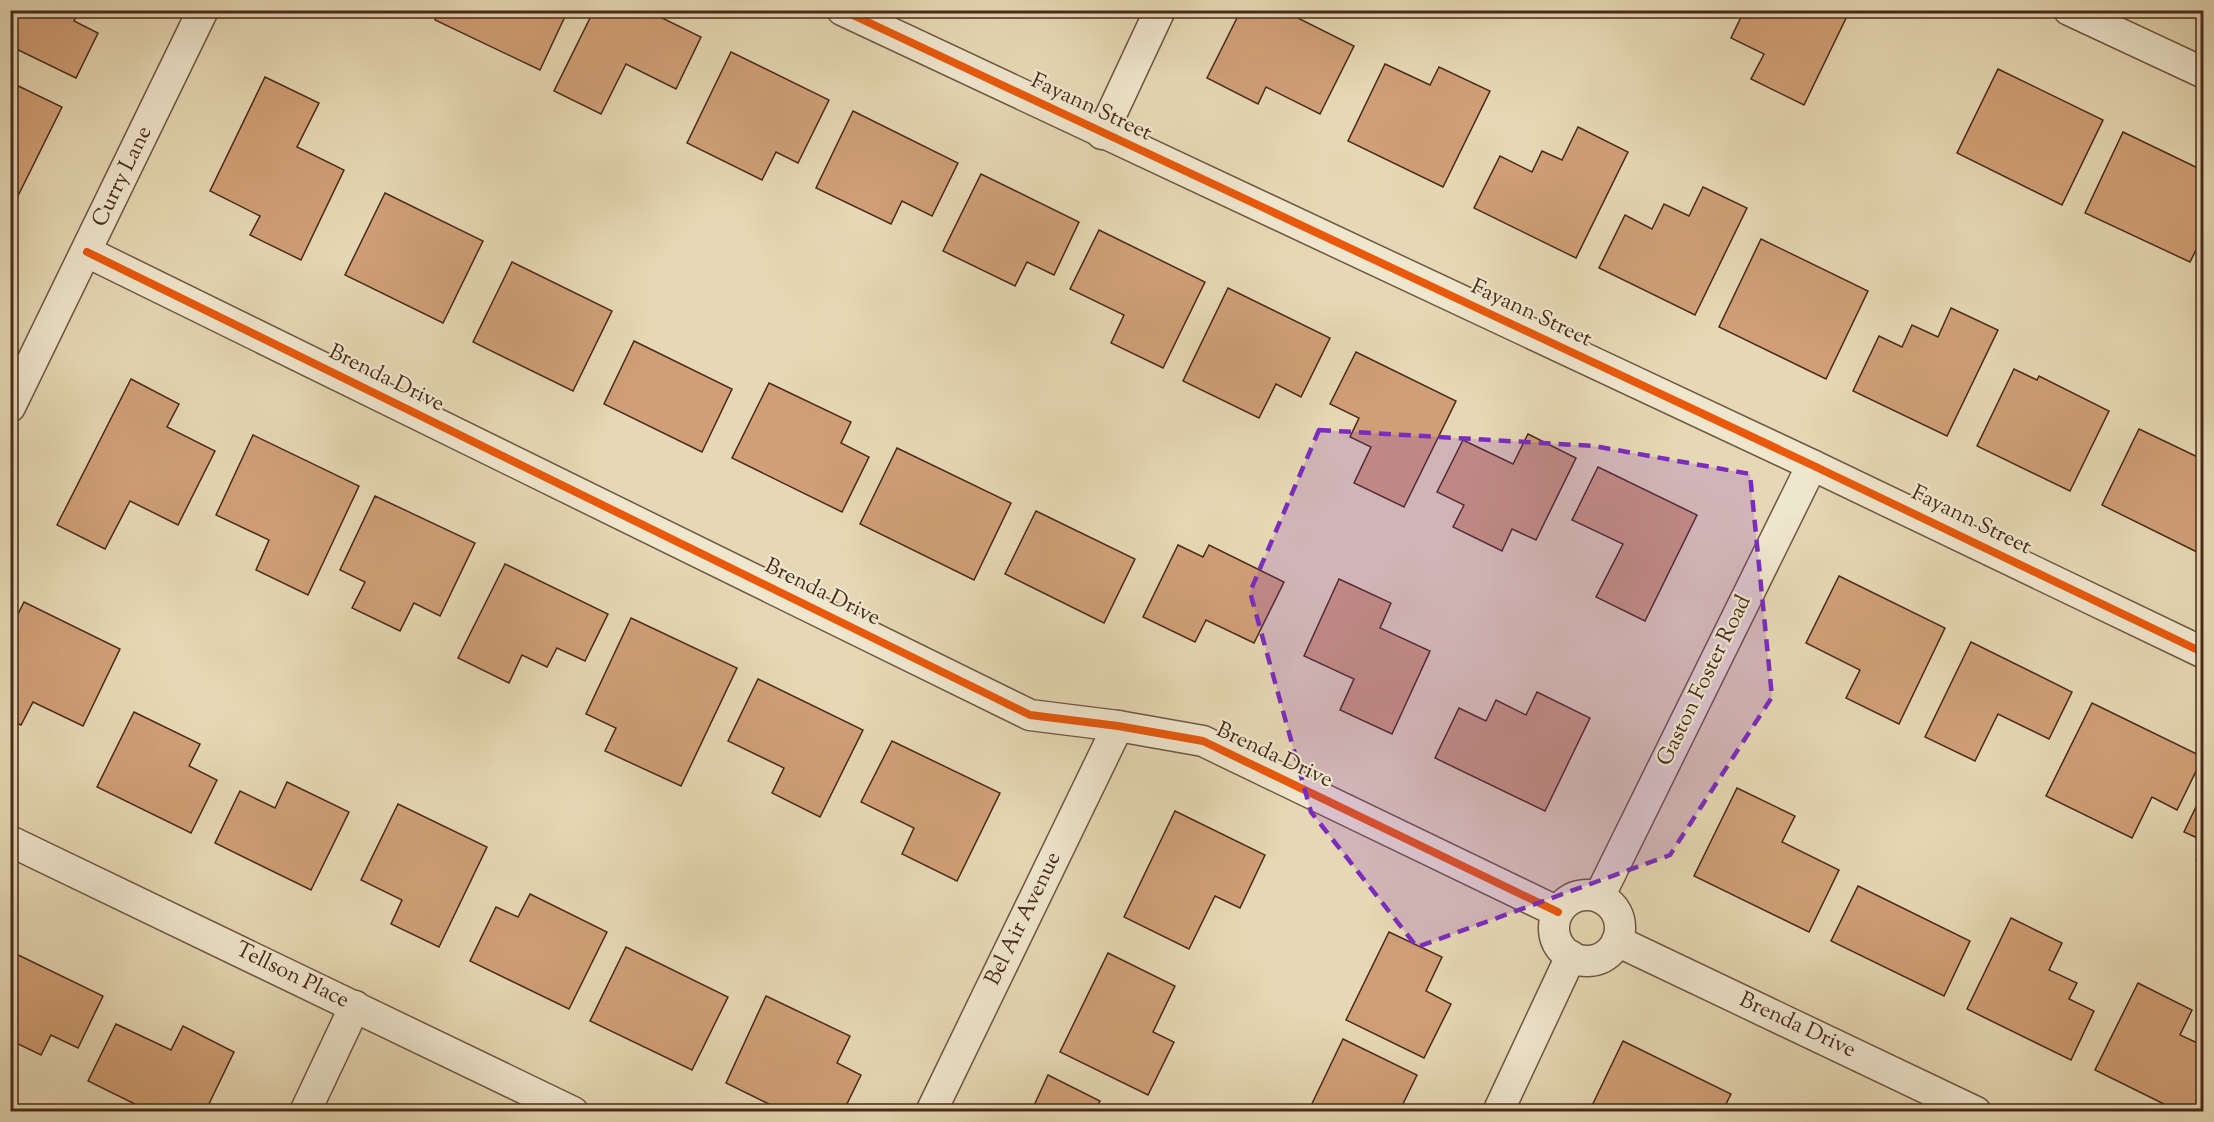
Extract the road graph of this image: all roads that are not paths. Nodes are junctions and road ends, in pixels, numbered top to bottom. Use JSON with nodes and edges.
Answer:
{"nodes":[{"id":1,"x":203,"y":10,"type":"edge"},
{"id":2,"x":842,"y":10,"type":"edge"},
{"id":3,"x":1160,"y":10,"type":"edge"},
{"id":4,"x":2069,"y":10,"type":"edge"},
{"id":5,"x":2204,"y":73,"type":"edge"},
{"id":6,"x":1102,"y":134,"type":"junction"},
{"id":7,"x":87,"y":252,"type":"junction"},
{"id":8,"x":10,"y":407,"type":"edge"},
{"id":9,"x":1812,"y":465,"type":"junction"},
{"id":10,"x":2204,"y":653,"type":"edge"},
{"id":11,"x":1118,"y":726,"type":"junction"},
{"id":12,"x":10,"y":841,"type":"edge"},
{"id":13,"x":1599,"y":897,"type":"junction"},
{"id":14,"x":1558,"y":912,"type":"junction"},
{"id":15,"x":1617,"y":941,"type":"junction"},
{"id":16,"x":1571,"y":956,"type":"junction"},
{"id":17,"x":355,"y":1006,"type":"junction"},
{"id":18,"x":305,"y":1112,"type":"edge"},
{"id":19,"x":573,"y":1112,"type":"edge"},
{"id":20,"x":930,"y":1112,"type":"edge"},
{"id":21,"x":1498,"y":1112,"type":"edge"},
{"id":22,"x":1976,"y":1112,"type":"edge"}],
"edges":[{"from":1,"to":7,"type":"street","name":"Curry Lane"},
{"from":2,"to":6,"type":"street","name":"Fayann Street"},
{"from":3,"to":6,"type":"street"},
{"from":4,"to":5,"type":"street"},
{"from":6,"to":9,"type":"street","name":"Fayann Street"},
{"from":7,"to":8,"type":"street","name":"Curry Lane"},
{"from":7,"to":11,"type":"street","name":"Brenda Drive"},
{"from":9,"to":10,"type":"street","name":"Fayann Street"},
{"from":9,"to":13,"type":"street","name":"Gaston Foster Road"},
{"from":11,"to":14,"type":"street","name":"Brenda Drive"},
{"from":11,"to":20,"type":"street","name":"Bel Air Avenue"},
{"from":12,"to":17,"type":"street","name":"Tellson Place"},
{"from":13,"to":14,"type":"street"},
{"from":13,"to":15,"type":"street"},
{"from":14,"to":16,"type":"street"},
{"from":15,"to":16,"type":"street"},
{"from":15,"to":22,"type":"street","name":"Brenda Drive"},
{"from":16,"to":21,"type":"street"},
{"from":17,"to":18,"type":"street"},
{"from":17,"to":19,"type":"street","name":"Tellson Place"}]}
